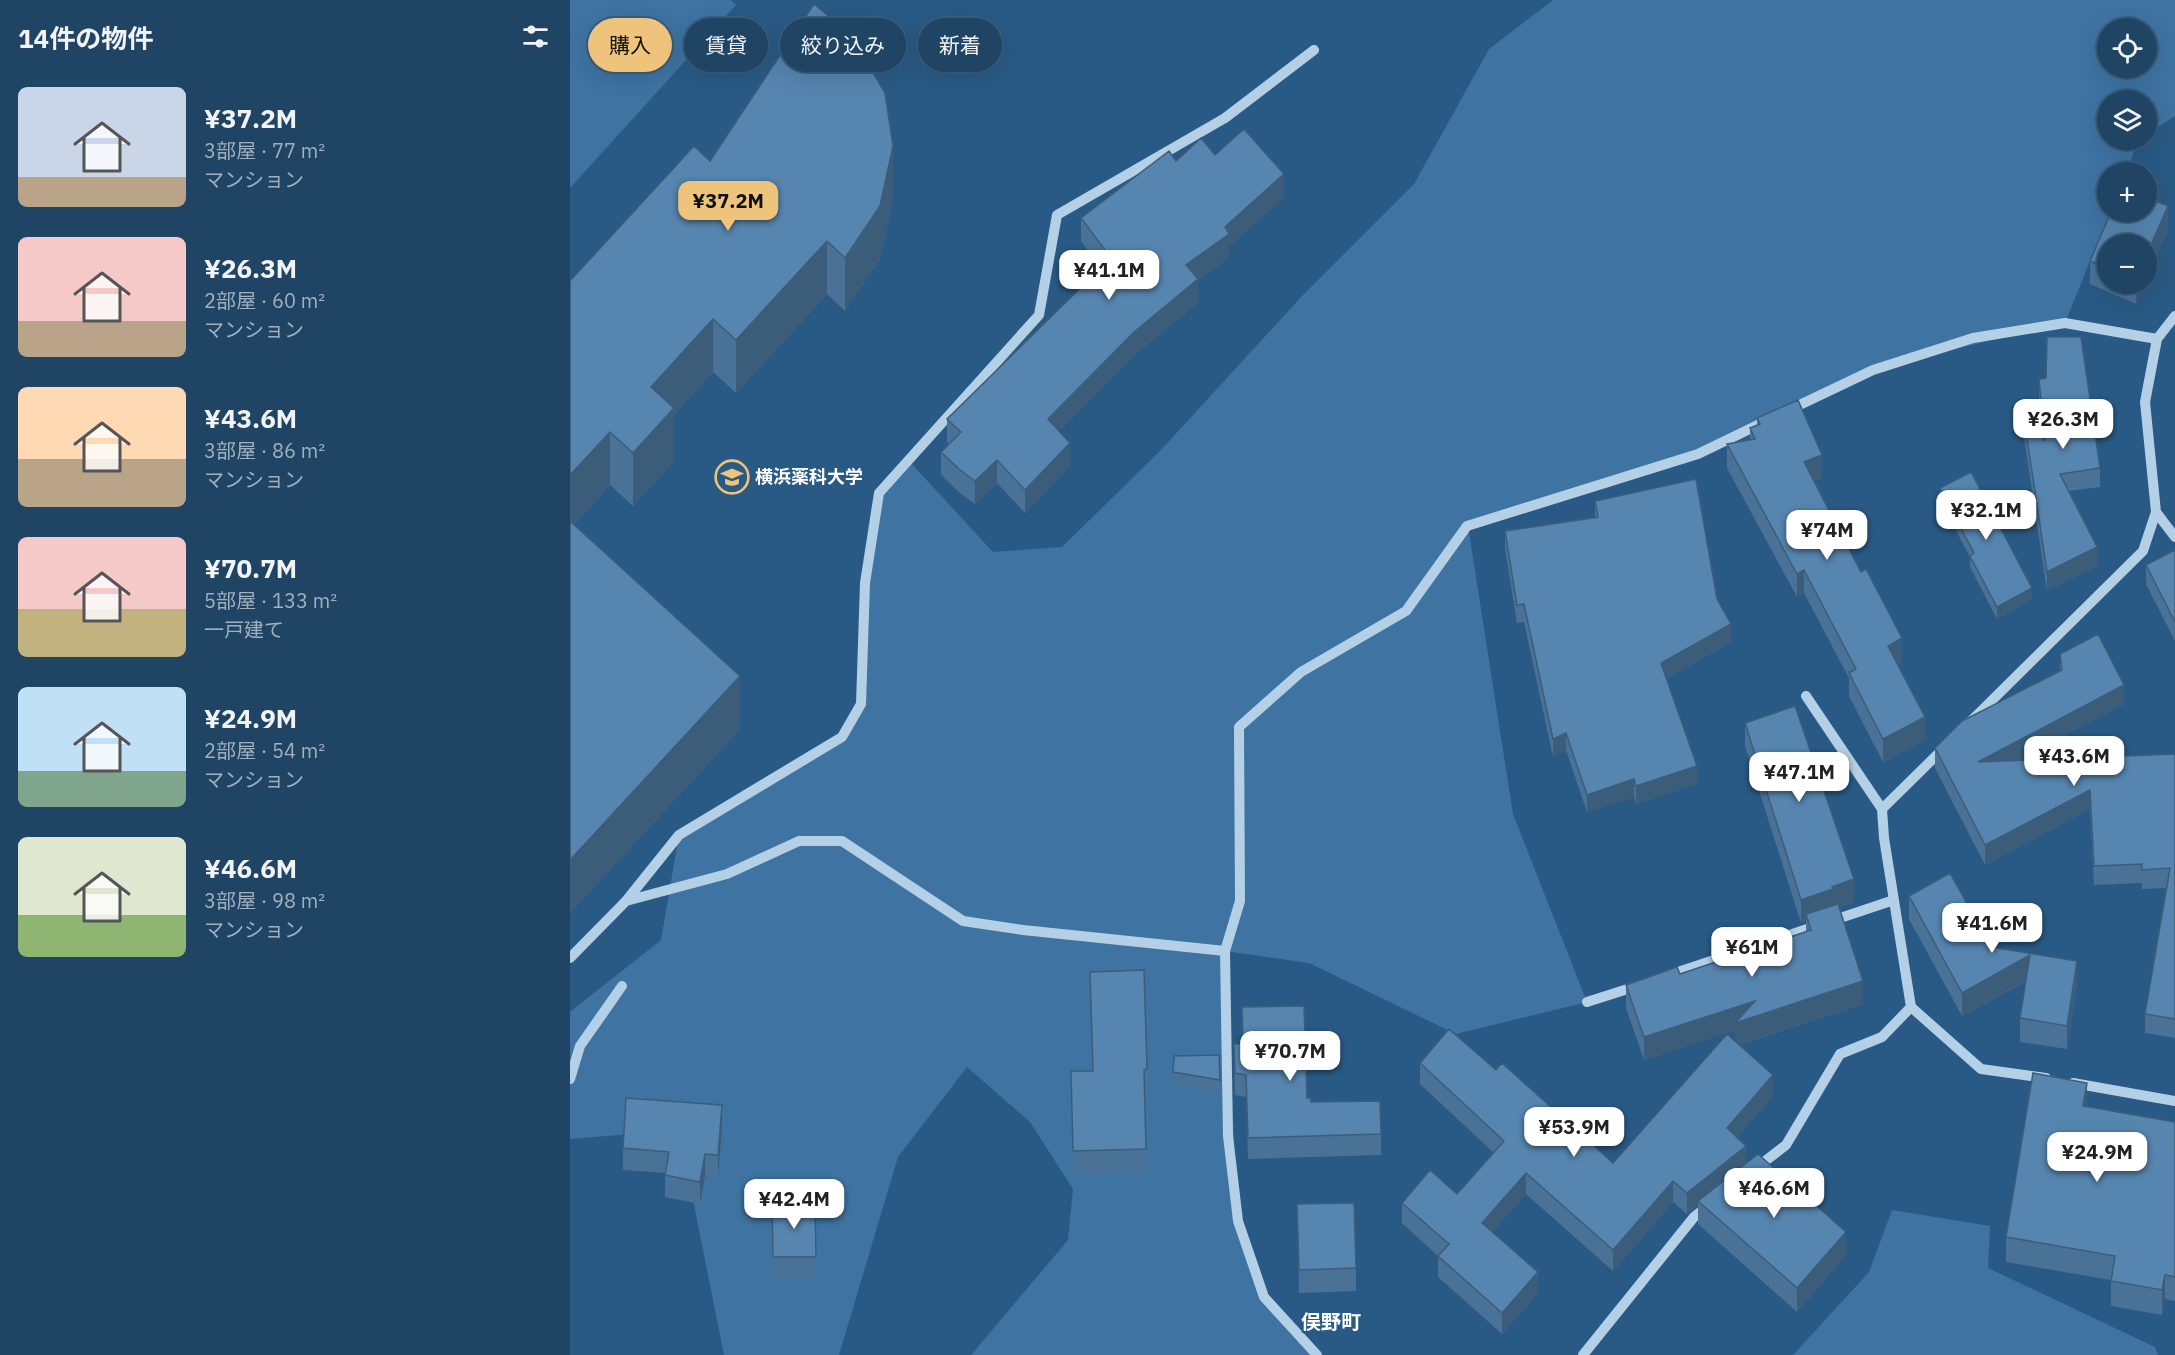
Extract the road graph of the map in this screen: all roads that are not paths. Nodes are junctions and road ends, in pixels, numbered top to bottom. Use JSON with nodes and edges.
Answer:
{"nodes":[{"id":1,"x":1314,"y":50,"type":"dead end"},
{"id":2,"x":2175,"y":316,"type":"edge"},
{"id":3,"x":2157,"y":339,"type":"junction"},
{"id":4,"x":2156,"y":512,"type":"junction"},
{"id":5,"x":2175,"y":537,"type":"edge"},
{"id":6,"x":1806,"y":696,"type":"dead end"},
{"id":7,"x":1958,"y":734,"type":"edge"},
{"id":8,"x":1949,"y":742,"type":"edge"},
{"id":9,"x":1882,"y":809,"type":"junction"},
{"id":10,"x":1894,"y":900,"type":"junction"},
{"id":11,"x":626,"y":901,"type":"junction"},
{"id":12,"x":1225,"y":951,"type":"junction"},
{"id":13,"x":570,"y":958,"type":"edge"},
{"id":14,"x":622,"y":986,"type":"dead end"},
{"id":15,"x":1587,"y":1002,"type":"dead end"},
{"id":16,"x":1911,"y":1007,"type":"junction"},
{"id":17,"x":570,"y":1079,"type":"edge"},
{"id":18,"x":2175,"y":1101,"type":"edge"},
{"id":19,"x":1749,"y":1174,"type":"edge"},
{"id":20,"x":1721,"y":1195,"type":"edge"},
{"id":21,"x":1317,"y":1355,"type":"edge"},
{"id":22,"x":1583,"y":1355,"type":"edge"}],
"edges":[{"from":1,"to":11,"type":"street"},
{"from":2,"to":3,"type":"street"},
{"from":3,"to":4,"type":"street"},
{"from":3,"to":12,"type":"street"},
{"from":4,"to":5,"type":"street"},
{"from":4,"to":7,"type":"street"},
{"from":6,"to":9,"type":"street"},
{"from":8,"to":9,"type":"street"},
{"from":9,"to":10,"type":"street"},
{"from":10,"to":15,"type":"street"},
{"from":10,"to":16,"type":"street"},
{"from":11,"to":12,"type":"street"},
{"from":11,"to":13,"type":"street"},
{"from":12,"to":21,"type":"street"},
{"from":14,"to":17,"type":"street"},
{"from":16,"to":18,"type":"street"},
{"from":16,"to":19,"type":"street"},
{"from":20,"to":22,"type":"street"}]}
